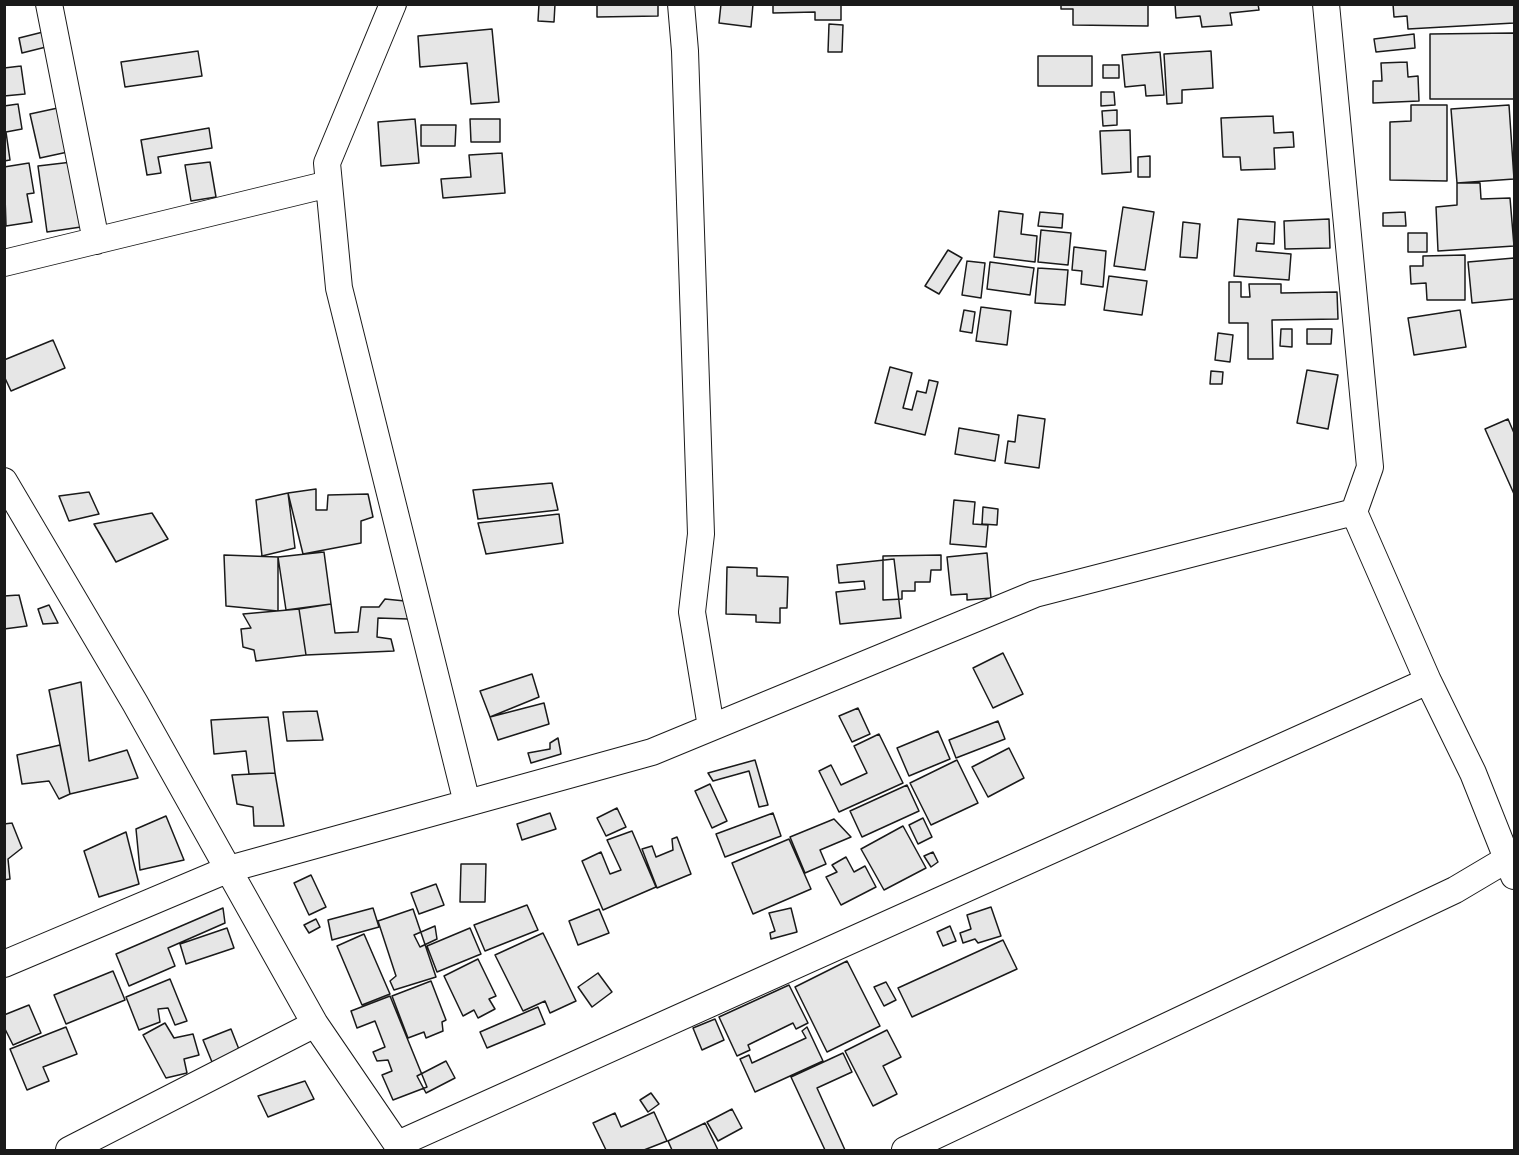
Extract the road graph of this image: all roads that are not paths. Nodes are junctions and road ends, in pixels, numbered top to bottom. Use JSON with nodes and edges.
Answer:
{"nodes":[{"id":1,"x":49,"y":4,"type":"edge"},
{"id":2,"x":393,"y":4,"type":"edge"},
{"id":3,"x":681,"y":4,"type":"edge"},
{"id":4,"x":1326,"y":4,"type":"edge"},
{"id":5,"x":329,"y":184,"type":"junction"},
{"id":6,"x":96,"y":240,"type":"junction"},
{"id":7,"x":4,"y":263,"type":"edge"},
{"id":8,"x":4,"y":481,"type":"edge"},
{"id":9,"x":1354,"y":512,"type":"junction"},
{"id":10,"x":1428,"y":681,"type":"junction"},
{"id":11,"x":711,"y":727,"type":"junction"},
{"id":12,"x":467,"y":803,"type":"junction"},
{"id":13,"x":1512,"y":864,"type":"edge"},
{"id":14,"x":229,"y":869,"type":"junction"},
{"id":15,"x":4,"y":964,"type":"edge"},
{"id":16,"x":315,"y":1024,"type":"junction"},
{"id":17,"x":400,"y":1147,"type":"edge"},
{"id":18,"x":69,"y":1150,"type":"edge"},
{"id":19,"x":905,"y":1150,"type":"edge"}],
"edges":[{"from":1,"to":6,"type":"street"},
{"from":2,"to":5,"type":"street"},
{"from":3,"to":11,"type":"street"},
{"from":4,"to":9,"type":"street"},
{"from":5,"to":6,"type":"street"},
{"from":5,"to":12,"type":"street"},
{"from":6,"to":7,"type":"street"},
{"from":8,"to":14,"type":"street"},
{"from":9,"to":10,"type":"street"},
{"from":9,"to":11,"type":"street"},
{"from":10,"to":13,"type":"street"},
{"from":10,"to":17,"type":"street"},
{"from":11,"to":12,"type":"street"},
{"from":12,"to":14,"type":"street"},
{"from":13,"to":19,"type":"street"},
{"from":14,"to":15,"type":"street"},
{"from":14,"to":16,"type":"street"},
{"from":16,"to":17,"type":"street"},
{"from":16,"to":18,"type":"street"}]}
